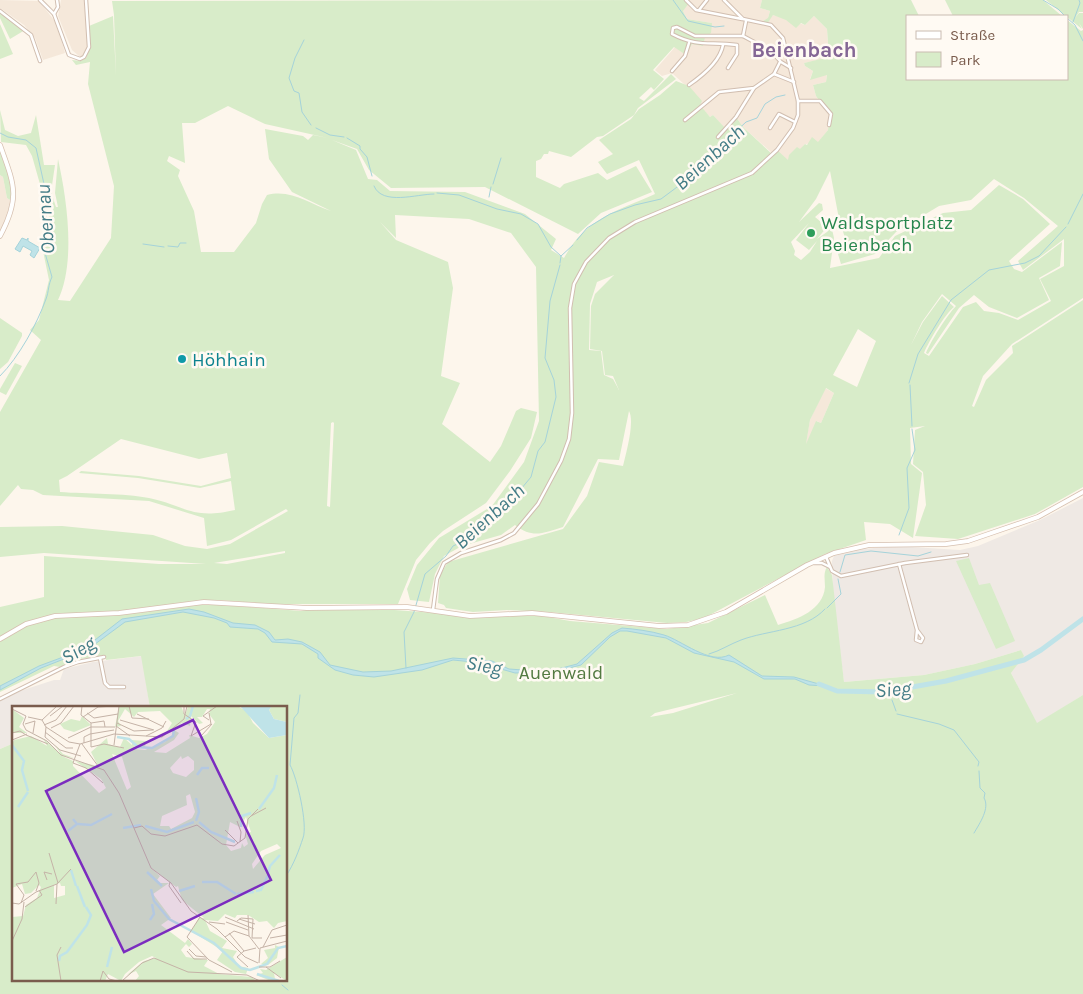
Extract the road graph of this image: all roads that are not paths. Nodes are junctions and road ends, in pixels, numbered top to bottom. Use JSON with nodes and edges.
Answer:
{"nodes":[{"id":1,"x":40,"y":0,"type":"edge"},
{"id":2,"x":57,"y":0,"type":"edge"},
{"id":3,"x":86,"y":0,"type":"edge"},
{"id":4,"x":686,"y":0,"type":"edge"},
{"id":5,"x":707,"y":0,"type":"edge"},
{"id":6,"x":724,"y":0,"type":"edge"},
{"id":7,"x":699,"y":10,"type":"junction"},
{"id":8,"x":0,"y":11,"type":"edge"},
{"id":9,"x":54,"y":14,"type":"junction"},
{"id":10,"x":744,"y":20,"type":"junction"},
{"id":11,"x":743,"y":36,"type":"junction"},
{"id":12,"x":689,"y":42,"type":"junction"},
{"id":13,"x":723,"y":45,"type":"junction"},
{"id":14,"x":40,"y":61,"type":"dead end"},
{"id":15,"x":781,"y":62,"type":"junction"},
{"id":16,"x":728,"y":68,"type":"dead end"},
{"id":17,"x":791,"y":68,"type":"junction"},
{"id":18,"x":672,"y":71,"type":"dead end"},
{"id":19,"x":774,"y":74,"type":"junction"},
{"id":20,"x":794,"y":82,"type":"junction"},
{"id":21,"x":689,"y":85,"type":"dead end"},
{"id":22,"x":754,"y":88,"type":"junction"},
{"id":23,"x":798,"y":101,"type":"junction"},
{"id":24,"x":685,"y":120,"type":"dead end"},
{"id":25,"x":795,"y":122,"type":"junction"},
{"id":26,"x":829,"y":126,"type":"dead end"},
{"id":27,"x":770,"y":128,"type":"dead end"},
{"id":28,"x":718,"y":137,"type":"dead end"},
{"id":29,"x":0,"y":145,"type":"edge"},
{"id":30,"x":0,"y":236,"type":"edge"},
{"id":31,"x":1083,"y":493,"type":"edge"},
{"id":32,"x":968,"y":555,"type":"dead end"},
{"id":33,"x":826,"y":556,"type":"junction"},
{"id":34,"x":810,"y":564,"type":"junction"},
{"id":35,"x":899,"y":564,"type":"junction"},
{"id":36,"x":830,"y":567,"type":"junction"},
{"id":37,"x":433,"y":610,"type":"junction"},
{"id":38,"x":917,"y":630,"type":"dead end"},
{"id":39,"x":0,"y":639,"type":"edge"},
{"id":40,"x":100,"y":658,"type":"junction"},
{"id":41,"x":104,"y":658,"type":"dead end"},
{"id":42,"x":124,"y":687,"type":"dead end"},
{"id":43,"x":0,"y":699,"type":"edge"}],
"edges":[{"from":1,"to":9,"type":"street"},
{"from":2,"to":9,"type":"street"},
{"from":3,"to":9,"type":"street"},
{"from":4,"to":7,"type":"street"},
{"from":5,"to":7,"type":"street"},
{"from":6,"to":10,"type":"street"},
{"from":7,"to":10,"type":"street"},
{"from":8,"to":14,"type":"street"},
{"from":10,"to":11,"type":"street"},
{"from":10,"to":17,"type":"street"},
{"from":11,"to":12,"type":"street"},
{"from":11,"to":15,"type":"street"},
{"from":12,"to":13,"type":"street"},
{"from":12,"to":18,"type":"street"},
{"from":13,"to":16,"type":"street"},
{"from":13,"to":21,"type":"street"},
{"from":15,"to":17,"type":"street"},
{"from":15,"to":19,"type":"street"},
{"from":17,"to":20,"type":"street"},
{"from":19,"to":20,"type":"street"},
{"from":19,"to":22,"type":"street"},
{"from":20,"to":23,"type":"street"},
{"from":22,"to":24,"type":"street"},
{"from":22,"to":28,"type":"street"},
{"from":23,"to":25,"type":"street"},
{"from":23,"to":26,"type":"street"},
{"from":25,"to":27,"type":"street"},
{"from":25,"to":37,"type":"street"},
{"from":29,"to":30,"type":"main road"},
{"from":31,"to":33,"type":"main road"},
{"from":32,"to":35,"type":"street"},
{"from":33,"to":34,"type":"main road"},
{"from":33,"to":36,"type":"street"},
{"from":34,"to":36,"type":"street"},
{"from":34,"to":37,"type":"main road"},
{"from":35,"to":36,"type":"street"},
{"from":35,"to":38,"type":"street"},
{"from":37,"to":39,"type":"main road"},
{"from":40,"to":41,"type":"street"},
{"from":40,"to":42,"type":"street"},
{"from":40,"to":43,"type":"street"}]}
